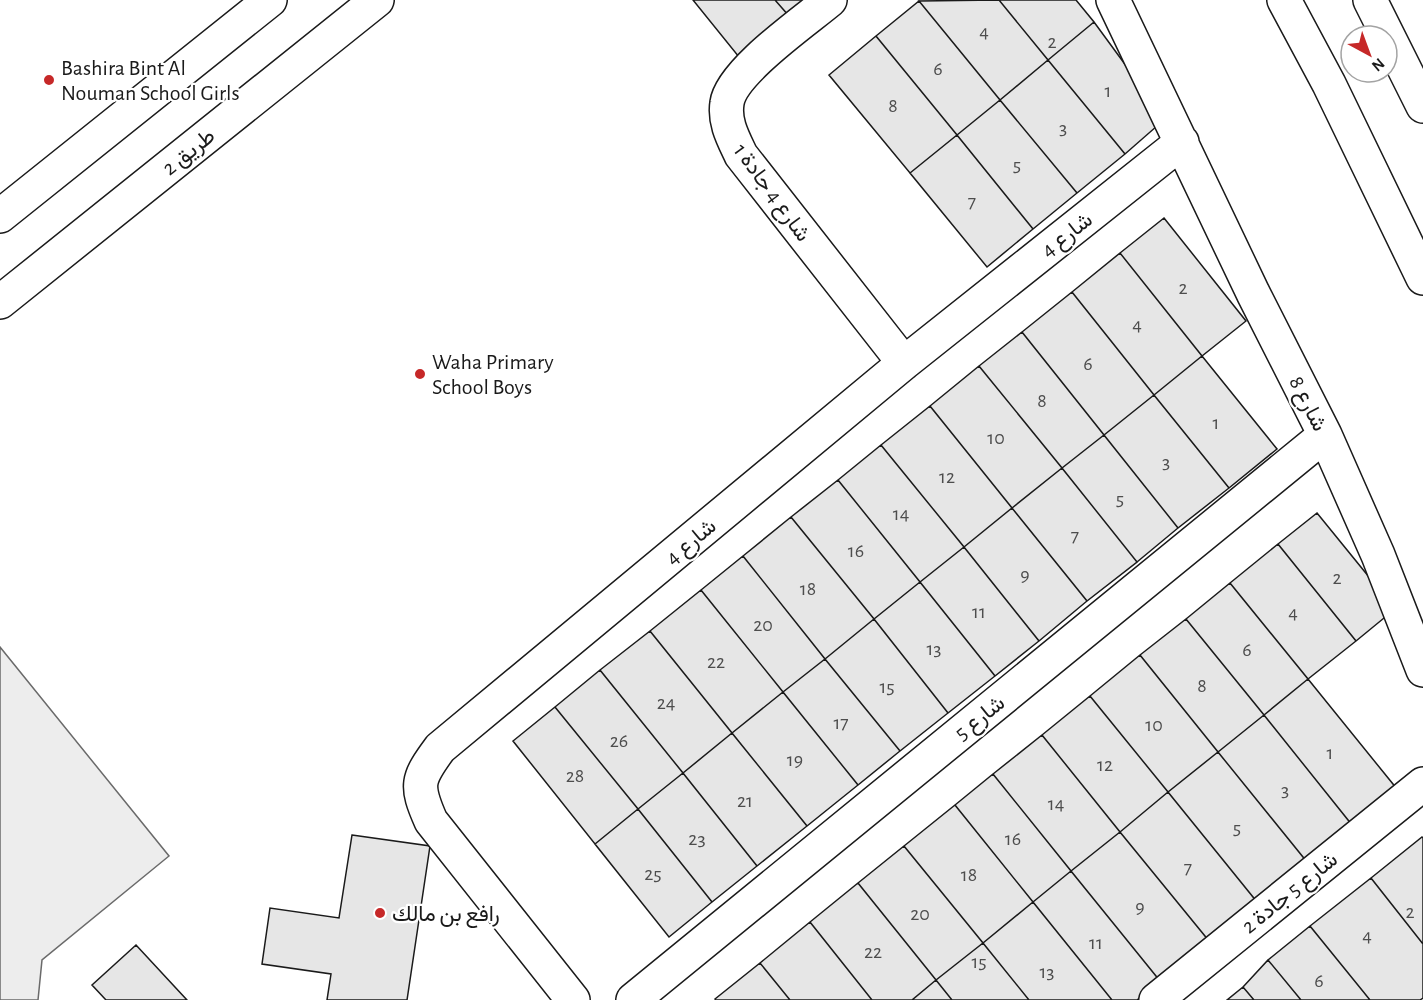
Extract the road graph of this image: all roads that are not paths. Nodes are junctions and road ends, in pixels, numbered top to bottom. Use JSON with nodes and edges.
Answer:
{"nodes":[{"id":1,"x":270,"y":0,"type":"edge"},
{"id":2,"x":377,"y":0,"type":"edge"},
{"id":3,"x":830,"y":0,"type":"edge"},
{"id":4,"x":1113,"y":0,"type":"edge"},
{"id":5,"x":1284,"y":0,"type":"edge"},
{"id":6,"x":1370,"y":0,"type":"edge"},
{"id":7,"x":1423,"y":106,"type":"edge"},
{"id":8,"x":1182,"y":142,"type":"junction"},
{"id":9,"x":0,"y":216,"type":"edge"},
{"id":10,"x":1423,"y":278,"type":"edge"},
{"id":11,"x":0,"y":302,"type":"edge"},
{"id":12,"x":904,"y":363,"type":"junction"},
{"id":13,"x":1325,"y":435,"type":"junction"},
{"id":14,"x":1423,"y":670,"type":"edge"},
{"id":15,"x":1423,"y":784,"type":"edge"},
{"id":16,"x":573,"y":1000,"type":"edge"},
{"id":17,"x":633,"y":1000,"type":"edge"},
{"id":18,"x":1156,"y":1000,"type":"edge"}],
"edges":[{"from":1,"to":9,"type":"street"},
{"from":2,"to":11,"type":"street","name":"طريق 2"},
{"from":3,"to":12,"type":"street","name":"شارع 4 جادة 1"},
{"from":4,"to":8,"type":"street"},
{"from":5,"to":10,"type":"street"},
{"from":6,"to":7,"type":"street"},
{"from":8,"to":12,"type":"street","name":"شارع 4"},
{"from":8,"to":13,"type":"street","name":"شارع 8"},
{"from":12,"to":16,"type":"street","name":"شارع 4"},
{"from":13,"to":14,"type":"street","name":"شارع 8"},
{"from":13,"to":17,"type":"street","name":"شارع 5"},
{"from":15,"to":18,"type":"street","name":"شارع 5 جادة 2"}]}
